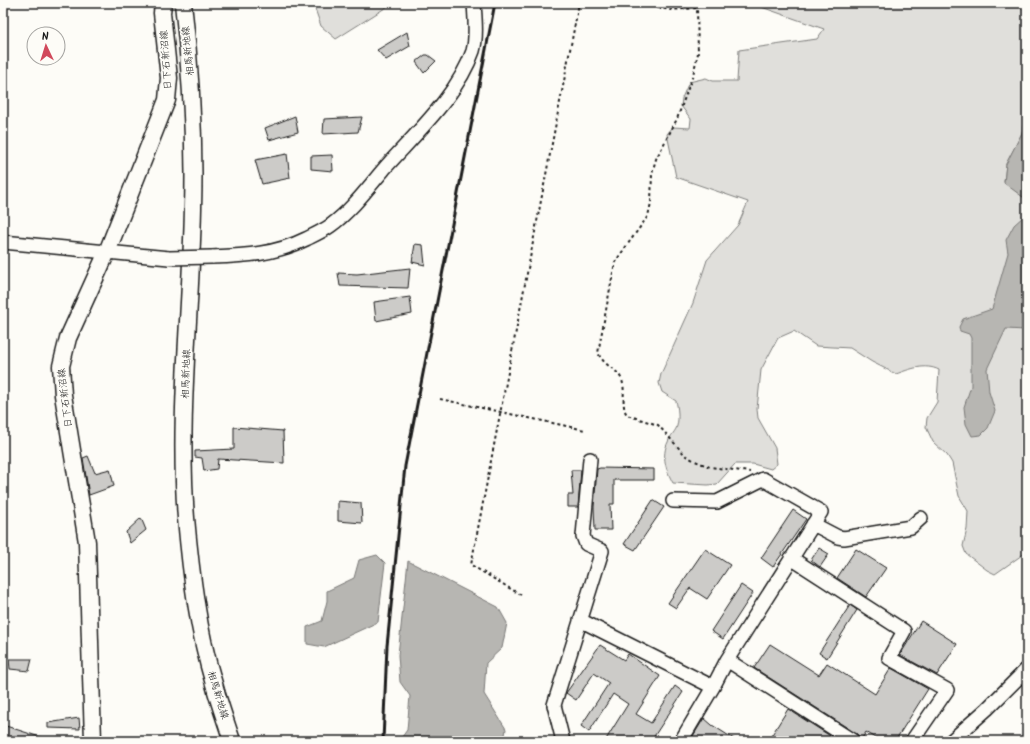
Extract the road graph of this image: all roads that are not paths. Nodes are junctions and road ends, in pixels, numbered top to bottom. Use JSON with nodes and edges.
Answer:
{"nodes":[{"id":1,"x":163,"y":3,"type":"edge"},
{"id":2,"x":183,"y":3,"type":"edge"},
{"id":3,"x":474,"y":3,"type":"edge"},
{"id":4,"x":3,"y":242,"type":"edge"},
{"id":5,"x":107,"y":252,"type":"junction"},
{"id":6,"x":590,"y":459,"type":"dead end"},
{"id":7,"x":673,"y":501,"type":"dead end"},
{"id":8,"x":921,"y":518,"type":"dead end"},
{"id":9,"x":813,"y":524,"type":"junction"},
{"id":10,"x":790,"y":558,"type":"junction"},
{"id":11,"x":580,"y":620,"type":"junction"},
{"id":12,"x":727,"y":660,"type":"junction"},
{"id":13,"x":1027,"y":669,"type":"edge"},
{"id":14,"x":713,"y":687,"type":"junction"},
{"id":15,"x":93,"y":741,"type":"edge"},
{"id":16,"x":232,"y":741,"type":"edge"},
{"id":17,"x":563,"y":741,"type":"edge"},
{"id":18,"x":681,"y":741,"type":"edge"},
{"id":19,"x":853,"y":741,"type":"edge"},
{"id":20,"x":912,"y":741,"type":"edge"},
{"id":21,"x":951,"y":741,"type":"edge"}],
"edges":[{"from":1,"to":5,"type":"main road","name":"日下石新沼線"},
{"from":2,"to":16,"type":"main road","name":"相馬新地線"},
{"from":3,"to":5,"type":"street","bridge":true},
{"from":4,"to":5,"type":"street"},
{"from":5,"to":15,"type":"main road","name":"日下石新沼線"},
{"from":6,"to":11,"type":"street"},
{"from":7,"to":9,"type":"street"},
{"from":8,"to":9,"type":"street"},
{"from":9,"to":10,"type":"street"},
{"from":10,"to":12,"type":"street"},
{"from":10,"to":20,"type":"street"},
{"from":11,"to":14,"type":"street"},
{"from":11,"to":17,"type":"street"},
{"from":12,"to":14,"type":"street"},
{"from":12,"to":19,"type":"street"},
{"from":13,"to":21,"type":"street"},
{"from":14,"to":18,"type":"street"}]}
